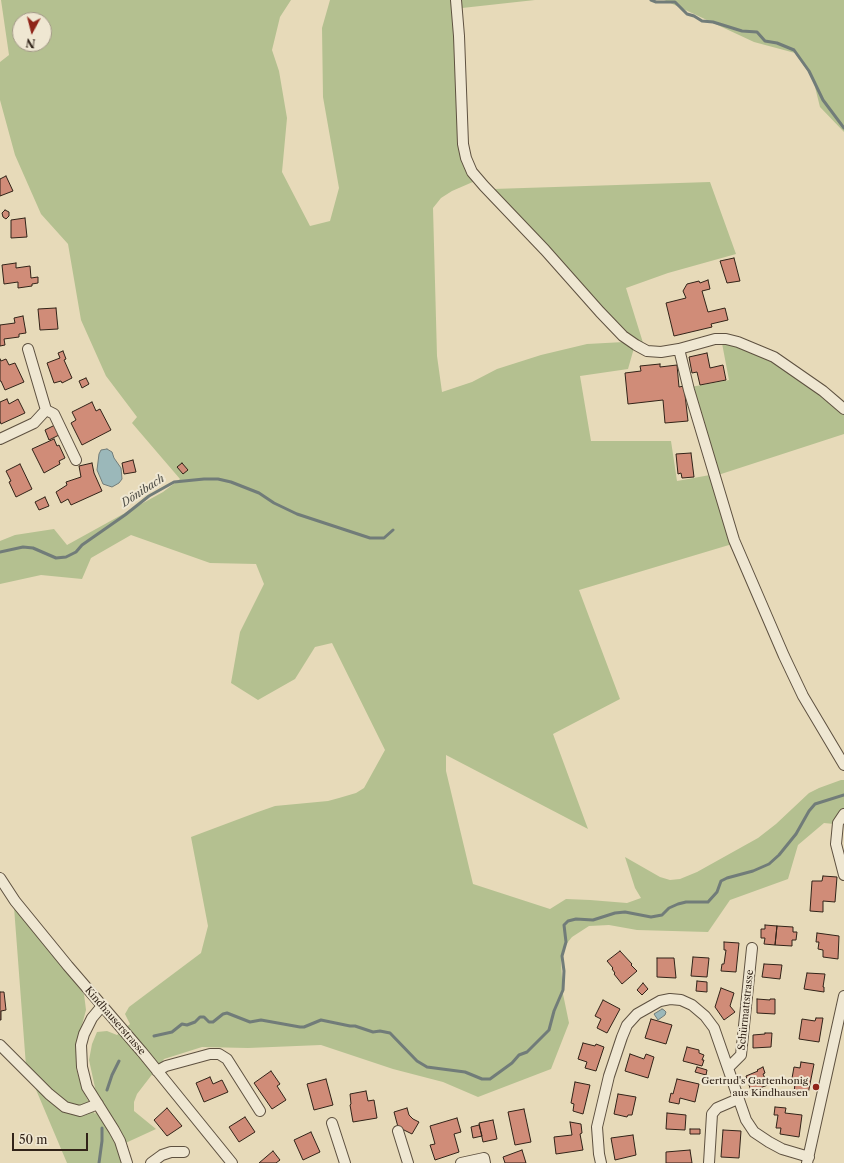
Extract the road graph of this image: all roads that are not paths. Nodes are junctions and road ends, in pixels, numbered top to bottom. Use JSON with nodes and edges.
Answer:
{"nodes":[{"id":1,"x":456,"y":0,"type":"edge"},
{"id":2,"x":679,"y":348,"type":"junction"},
{"id":3,"x":28,"y":349,"type":"dead end"},
{"id":4,"x":844,"y":408,"type":"edge"},
{"id":5,"x":46,"y":410,"type":"junction"},
{"id":6,"x":0,"y":439,"type":"edge"},
{"id":7,"x":76,"y":460,"type":"dead end"},
{"id":8,"x":844,"y":765,"type":"edge"},
{"id":9,"x":844,"y":814,"type":"edge"},
{"id":10,"x":844,"y":875,"type":"edge"},
{"id":11,"x":0,"y":878,"type":"edge"},
{"id":12,"x":752,"y":948,"type":"dead end"},
{"id":13,"x":844,"y":996,"type":"edge"},
{"id":14,"x":102,"y":1006,"type":"junction"},
{"id":15,"x":0,"y":1045,"type":"edge"},
{"id":16,"x":729,"y":1067,"type":"junction"},
{"id":17,"x":157,"y":1071,"type":"junction"},
{"id":18,"x":738,"y":1098,"type":"junction"},
{"id":19,"x":98,"y":1104,"type":"junction"},
{"id":20,"x":260,"y":1111,"type":"dead end"},
{"id":21,"x":332,"y":1123,"type":"dead end"},
{"id":22,"x":398,"y":1131,"type":"dead end"},
{"id":23,"x":184,"y":1152,"type":"dead end"},
{"id":24,"x":484,"y":1160,"type":"edge"},
{"id":25,"x":808,"y":1160,"type":"edge"},
{"id":26,"x":127,"y":1163,"type":"edge"},
{"id":27,"x":151,"y":1163,"type":"edge"},
{"id":28,"x":232,"y":1163,"type":"edge"},
{"id":29,"x":345,"y":1163,"type":"edge"},
{"id":30,"x":408,"y":1163,"type":"edge"},
{"id":31,"x":461,"y":1163,"type":"edge"},
{"id":32,"x":601,"y":1163,"type":"edge"},
{"id":33,"x":709,"y":1163,"type":"edge"}],
"edges":[{"from":1,"to":2,"type":"street"},
{"from":2,"to":4,"type":"street"},
{"from":2,"to":8,"type":"street"},
{"from":3,"to":5,"type":"street"},
{"from":5,"to":6,"type":"street"},
{"from":5,"to":7,"type":"street"},
{"from":9,"to":10,"type":"street"},
{"from":11,"to":14,"type":"street","name":"Kindhauserstrasse"},
{"from":12,"to":16,"type":"street","name":"Schürmattstrasse"},
{"from":13,"to":25,"type":"street"},
{"from":14,"to":17,"type":"street","name":"Kindhauserstrasse"},
{"from":14,"to":19,"type":"street"},
{"from":15,"to":19,"type":"street"},
{"from":16,"to":18,"type":"street","name":"Schürmattstrasse"},
{"from":16,"to":32,"type":"street","name":"Schürmattstrasse"},
{"from":17,"to":20,"type":"street"},
{"from":17,"to":28,"type":"street","name":"Kindhauserstrasse"},
{"from":18,"to":25,"type":"street","name":"Schürmattstrasse"},
{"from":18,"to":33,"type":"street"},
{"from":19,"to":26,"type":"street"},
{"from":21,"to":29,"type":"street"},
{"from":22,"to":30,"type":"street"},
{"from":23,"to":27,"type":"street"},
{"from":24,"to":31,"type":"street"}]}
